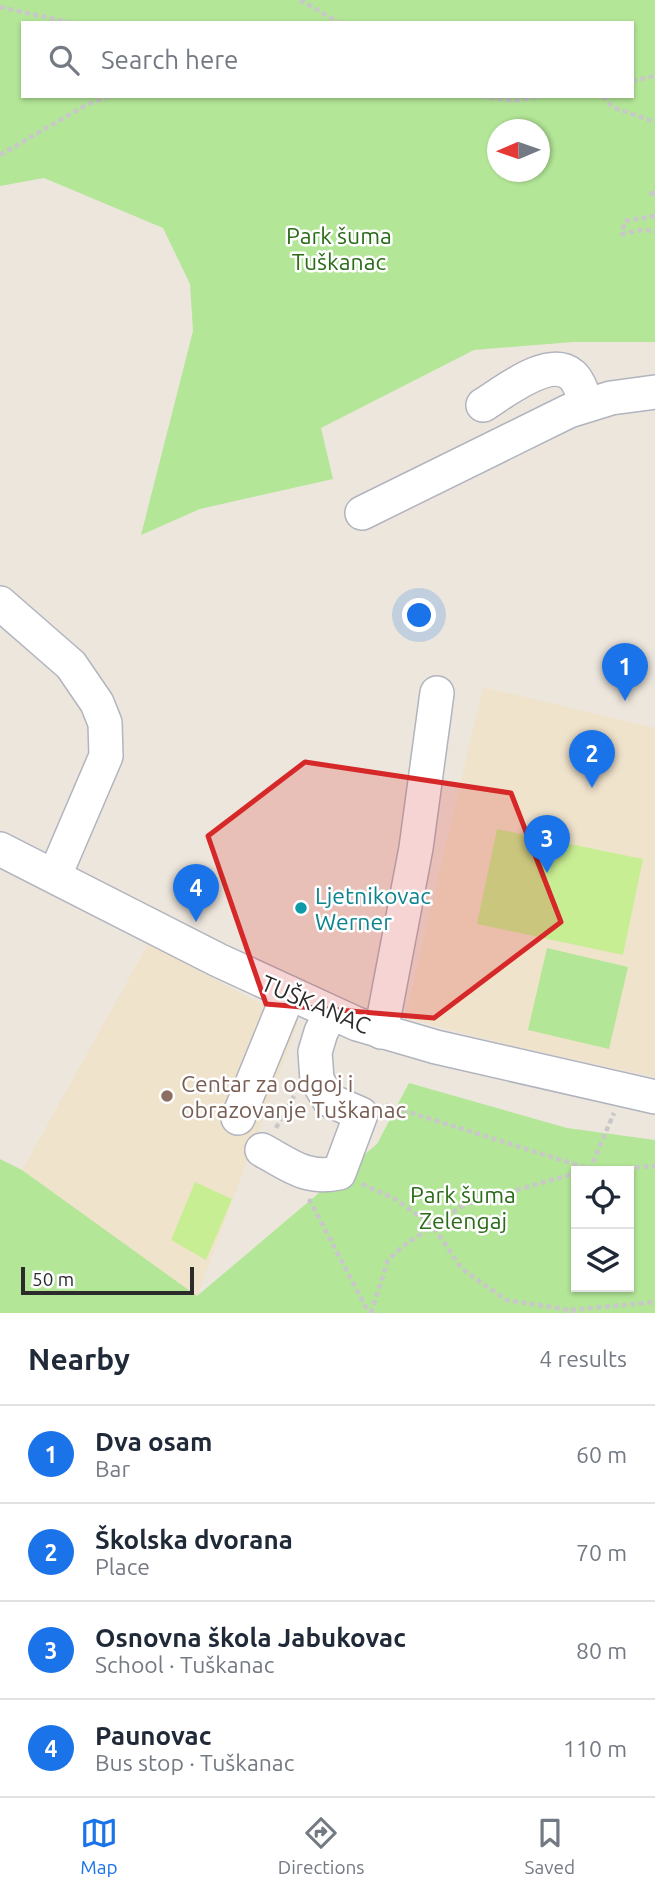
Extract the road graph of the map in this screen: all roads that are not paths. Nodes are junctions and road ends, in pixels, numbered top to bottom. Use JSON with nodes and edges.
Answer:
{"nodes":[{"id":1,"x":655,"y":392,"type":"edge"},
{"id":2,"x":587,"y":404,"type":"junction"},
{"id":3,"x":483,"y":405,"type":"dead end"},
{"id":4,"x":362,"y":513,"type":"dead end"},
{"id":5,"x":0,"y":603,"type":"edge"},
{"id":6,"x":437,"y":694,"type":"dead end"},
{"id":7,"x":0,"y":849,"type":"edge"},
{"id":8,"x":55,"y":875,"type":"junction"},
{"id":9,"x":289,"y":993,"type":"junction"},
{"id":10,"x":331,"y":1013,"type":"junction"},
{"id":11,"x":381,"y":1032,"type":"junction"},
{"id":12,"x":655,"y":1097,"type":"edge"},
{"id":13,"x":238,"y":1118,"type":"dead end"},
{"id":14,"x":262,"y":1150,"type":"road end"}],
"edges":[{"from":1,"to":2,"type":"street"},
{"from":2,"to":3,"type":"street"},
{"from":2,"to":4,"type":"street"},
{"from":5,"to":8,"type":"street"},
{"from":6,"to":11,"type":"street"},
{"from":7,"to":8,"type":"street","name":"TUŠKANAC"},
{"from":8,"to":9,"type":"street","name":"TUŠKANAC"},
{"from":9,"to":10,"type":"street","name":"TUŠKANAC"},
{"from":9,"to":13,"type":"street"},
{"from":10,"to":11,"type":"street","name":"TUŠKANAC"},
{"from":10,"to":14,"type":"street"},
{"from":11,"to":12,"type":"street","name":"TUŠKANAC"}]}
